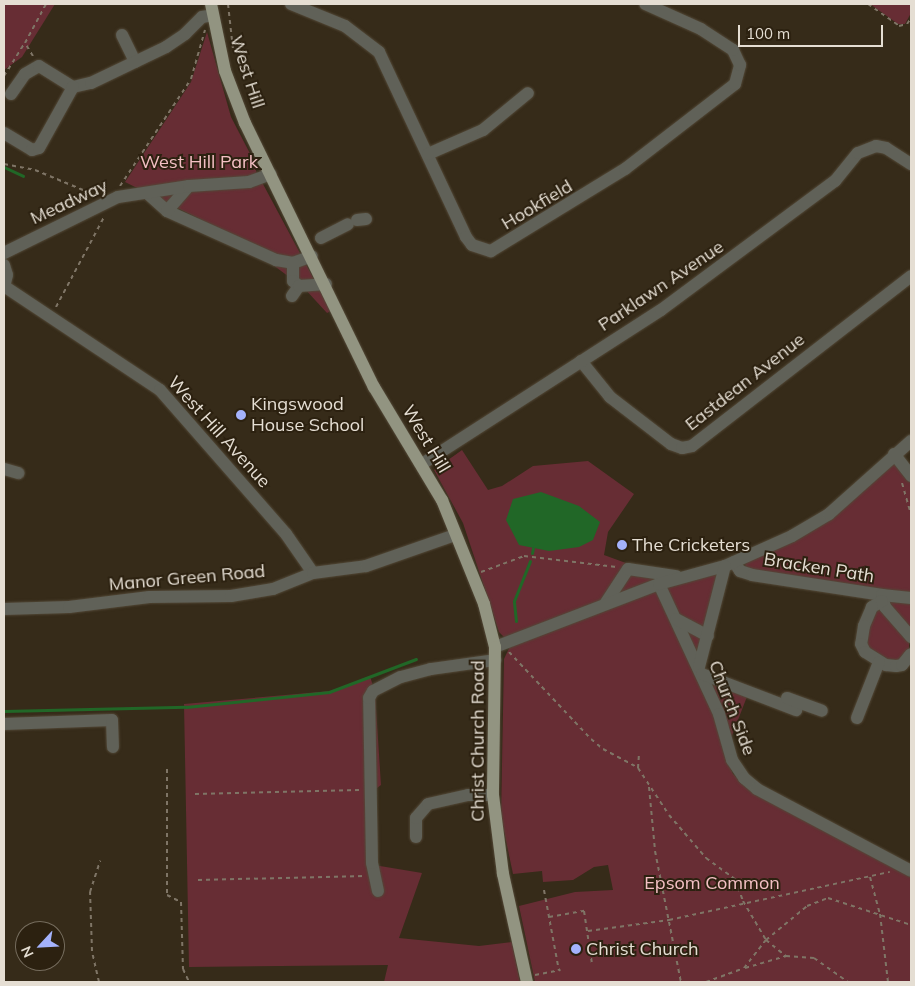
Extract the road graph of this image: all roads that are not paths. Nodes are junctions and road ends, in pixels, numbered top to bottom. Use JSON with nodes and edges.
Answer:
{"nodes":[{"id":1,"x":291,"y":4,"type":"edge"},
{"id":2,"x":645,"y":4,"type":"edge"},
{"id":3,"x":212,"y":9,"type":"edge"},
{"id":4,"x":316,"y":9,"type":"edge"},
{"id":5,"x":122,"y":34,"type":"dead end"},
{"id":6,"x":135,"y":62,"type":"junction"},
{"id":7,"x":73,"y":87,"type":"junction"},
{"id":8,"x":528,"y":93,"type":"dead end"},
{"id":9,"x":11,"y":94,"type":"dead end"},
{"id":10,"x":4,"y":133,"type":"edge"},
{"id":11,"x":428,"y":154,"type":"junction"},
{"id":12,"x":911,"y":164,"type":"edge"},
{"id":13,"x":271,"y":174,"type":"junction"},
{"id":14,"x":190,"y":186,"type":"junction"},
{"id":15,"x":147,"y":192,"type":"junction"},
{"id":16,"x":167,"y":211,"type":"junction"},
{"id":17,"x":357,"y":221,"type":"dead end"},
{"id":18,"x":313,"y":245,"type":"junction"},
{"id":19,"x":4,"y":253,"type":"edge"},
{"id":20,"x":293,"y":263,"type":"junction"},
{"id":21,"x":4,"y":266,"type":"edge"},
{"id":22,"x":911,"y":276,"type":"edge"},
{"id":23,"x":326,"y":284,"type":"junction"},
{"id":24,"x":4,"y":287,"type":"edge"},
{"id":25,"x":581,"y":361,"type":"junction"},
{"id":26,"x":911,"y":441,"type":"edge"},
{"id":27,"x":894,"y":454,"type":"junction"},
{"id":28,"x":422,"y":464,"type":"junction"},
{"id":29,"x":4,"y":469,"type":"edge"},
{"id":30,"x":18,"y":473,"type":"dead end"},
{"id":31,"x":906,"y":478,"type":"edge"},
{"id":32,"x":455,"y":535,"type":"junction"},
{"id":33,"x":729,"y":564,"type":"junction"},
{"id":34,"x":313,"y":573,"type":"junction"},
{"id":35,"x":686,"y":576,"type":"junction"},
{"id":36,"x":660,"y":584,"type":"junction"},
{"id":37,"x":882,"y":598,"type":"junction"},
{"id":38,"x":911,"y":598,"type":"edge"},
{"id":39,"x":605,"y":604,"type":"junction"},
{"id":40,"x":4,"y":609,"type":"edge"},
{"id":41,"x":676,"y":619,"type":"junction"},
{"id":42,"x":708,"y":636,"type":"junction"},
{"id":43,"x":911,"y":637,"type":"edge"},
{"id":44,"x":498,"y":650,"type":"junction"},
{"id":45,"x":911,"y":654,"type":"edge"},
{"id":46,"x":879,"y":662,"type":"junction"},
{"id":47,"x":700,"y":671,"type":"junction"},
{"id":48,"x":736,"y":687,"type":"junction"},
{"id":49,"x":796,"y":710,"type":"dead end"},
{"id":50,"x":822,"y":711,"type":"dead end"},
{"id":51,"x":857,"y":718,"type":"dead end"},
{"id":52,"x":4,"y":724,"type":"edge"},
{"id":53,"x":113,"y":747,"type":"dead end"},
{"id":54,"x":492,"y":795,"type":"junction"},
{"id":55,"x":416,"y":837,"type":"dead end"},
{"id":56,"x":909,"y":869,"type":"edge"},
{"id":57,"x":378,"y":891,"type":"dead end"},
{"id":58,"x":526,"y":980,"type":"edge"}],
"edges":[{"from":1,"to":4,"type":"street","name":"Hookfield"},
{"from":2,"to":11,"type":"street","name":"Hookfield"},
{"from":3,"to":6,"type":"street"},
{"from":3,"to":13,"type":"main road","name":"West Hill"},
{"from":4,"to":11,"type":"street","name":"Hookfield"},
{"from":5,"to":6,"type":"street"},
{"from":6,"to":7,"type":"street"},
{"from":7,"to":9,"type":"street"},
{"from":7,"to":10,"type":"street"},
{"from":8,"to":11,"type":"street"},
{"from":12,"to":25,"type":"street","name":"Parklawn Avenue"},
{"from":13,"to":14,"type":"street","name":"Meadway"},
{"from":13,"to":18,"type":"main road","name":"West Hill"},
{"from":14,"to":15,"type":"street","name":"Meadway"},
{"from":14,"to":16,"type":"street"},
{"from":15,"to":16,"type":"street"},
{"from":15,"to":19,"type":"street","name":"Meadway"},
{"from":16,"to":20,"type":"street"},
{"from":17,"to":18,"type":"street"},
{"from":18,"to":20,"type":"street"},
{"from":18,"to":23,"type":"main road","name":"West Hill"},
{"from":20,"to":23,"type":"street"},
{"from":21,"to":24,"type":"street"},
{"from":22,"to":25,"type":"street","name":"Eastdean Avenue"},
{"from":23,"to":28,"type":"main road","name":"West Hill"},
{"from":24,"to":34,"type":"street","name":"West Hill Avenue"},
{"from":25,"to":28,"type":"street","name":"Parklawn Avenue"},
{"from":26,"to":27,"type":"street"},
{"from":27,"to":31,"type":"street"},
{"from":27,"to":33,"type":"street"},
{"from":28,"to":32,"type":"main road","name":"West Hill"},
{"from":29,"to":30,"type":"street"},
{"from":32,"to":34,"type":"street","name":"Manor Green Road"},
{"from":32,"to":44,"type":"main road","name":"West Hill"},
{"from":33,"to":35,"type":"street"},
{"from":33,"to":37,"type":"street","name":"Bracken Path"},
{"from":33,"to":42,"type":"street"},
{"from":34,"to":40,"type":"street","name":"Manor Green Road"},
{"from":35,"to":36,"type":"street"},
{"from":35,"to":39,"type":"street"},
{"from":36,"to":39,"type":"street"},
{"from":36,"to":41,"type":"street","name":"Church Side"},
{"from":37,"to":38,"type":"street"},
{"from":37,"to":43,"type":"street","name":"Bracken Path"},
{"from":37,"to":46,"type":"street"},
{"from":39,"to":44,"type":"street"},
{"from":41,"to":42,"type":"street"},
{"from":41,"to":47,"type":"street","name":"Church Side"},
{"from":42,"to":47,"type":"street"},
{"from":44,"to":54,"type":"main road","name":"Christ Church Road"},
{"from":44,"to":57,"type":"street"},
{"from":45,"to":46,"type":"street"},
{"from":46,"to":51,"type":"street"},
{"from":47,"to":48,"type":"street"},
{"from":47,"to":56,"type":"street","name":"Church Side"},
{"from":48,"to":49,"type":"street"},
{"from":48,"to":50,"type":"street"},
{"from":52,"to":53,"type":"street"},
{"from":54,"to":55,"type":"street"},
{"from":54,"to":58,"type":"main road","name":"Christ Church Road"}]}
